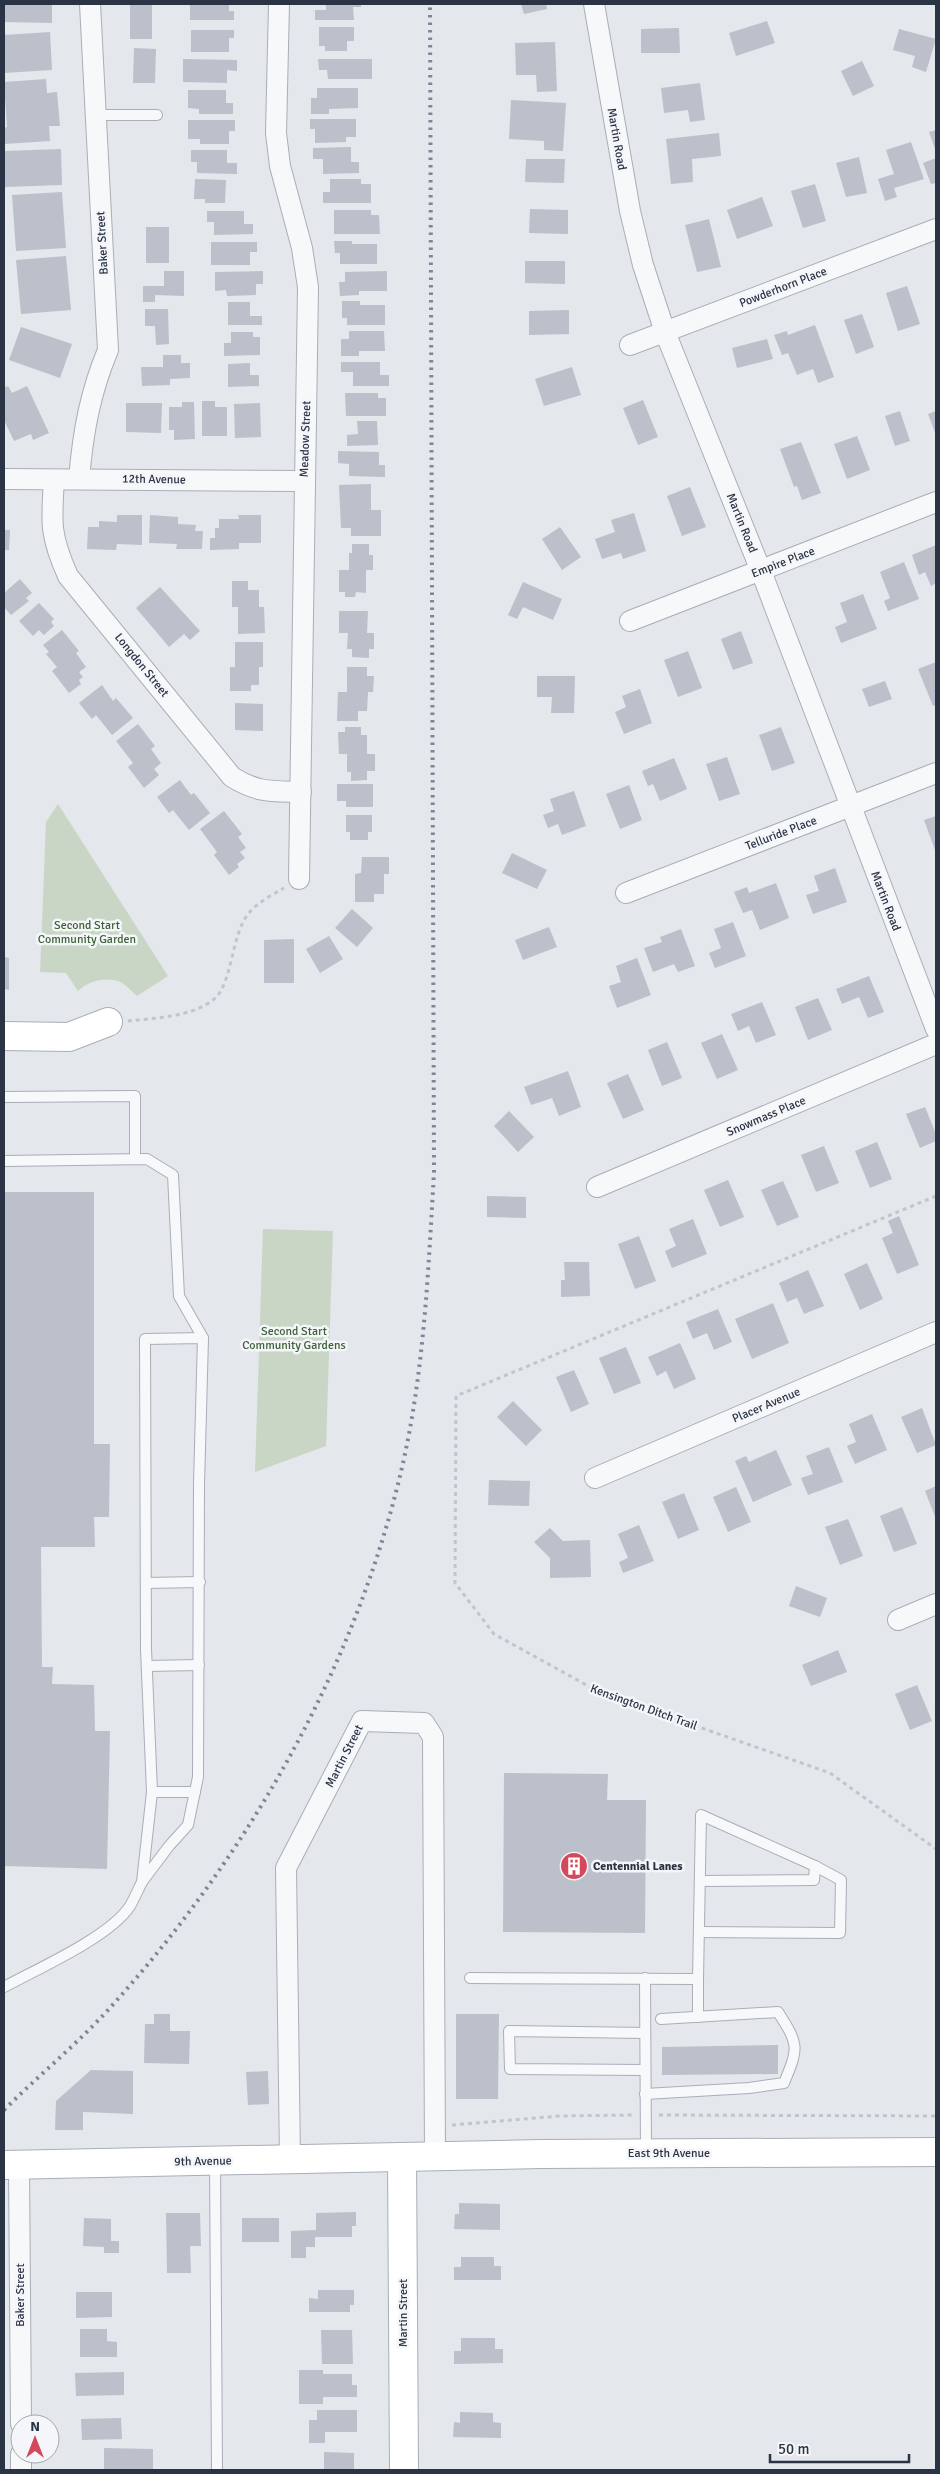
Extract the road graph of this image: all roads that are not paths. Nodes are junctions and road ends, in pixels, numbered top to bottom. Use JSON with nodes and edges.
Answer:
{"nodes":[{"id":1,"x":90,"y":4,"type":"edge"},
{"id":2,"x":280,"y":4,"type":"edge"},
{"id":3,"x":594,"y":4,"type":"edge"},
{"id":4,"x":157,"y":114,"type":"dead end"},
{"id":5,"x":96,"y":116,"type":"junction"},
{"id":6,"x":936,"y":229,"type":"edge"},
{"id":7,"x":666,"y":332,"type":"junction"},
{"id":8,"x":630,"y":345,"type":"dead end"},
{"id":9,"x":78,"y":478,"type":"junction"},
{"id":10,"x":4,"y":479,"type":"edge"},
{"id":11,"x":54,"y":480,"type":"junction"},
{"id":12,"x":303,"y":481,"type":"junction"},
{"id":13,"x":936,"y":502,"type":"edge"},
{"id":14,"x":761,"y":570,"type":"junction"},
{"id":15,"x":630,"y":621,"type":"dead end"},
{"id":16,"x":936,"y":772,"type":"edge"},
{"id":17,"x":301,"y":792,"type":"junction"},
{"id":18,"x":850,"y":807,"type":"junction"},
{"id":19,"x":299,"y":878,"type":"road end"},
{"id":20,"x":626,"y":893,"type":"dead end"},
{"id":21,"x":108,"y":1022,"type":"road end"},
{"id":22,"x":936,"y":1029,"type":"edge"},
{"id":23,"x":4,"y":1036,"type":"edge"},
{"id":24,"x":936,"y":1044,"type":"edge"},
{"id":25,"x":4,"y":1097,"type":"edge"},
{"id":26,"x":135,"y":1159,"type":"junction"},
{"id":27,"x":4,"y":1161,"type":"edge"},
{"id":28,"x":597,"y":1187,"type":"dead end"},
{"id":29,"x":936,"y":1332,"type":"edge"},
{"id":30,"x":203,"y":1338,"type":"junction"},
{"id":31,"x":595,"y":1478,"type":"dead end"},
{"id":32,"x":200,"y":1582,"type":"junction"},
{"id":33,"x":146,"y":1583,"type":"junction"},
{"id":34,"x":936,"y":1604,"type":"edge"},
{"id":35,"x":898,"y":1620,"type":"dead end"},
{"id":36,"x":199,"y":1665,"type":"junction"},
{"id":37,"x":147,"y":1666,"type":"junction"},
{"id":38,"x":152,"y":1792,"type":"junction"},
{"id":39,"x":195,"y":1792,"type":"junction"},
{"id":40,"x":815,"y":1866,"type":"junction"},
{"id":41,"x":700,"y":1881,"type":"junction"},
{"id":42,"x":142,"y":1882,"type":"junction"},
{"id":43,"x":699,"y":1932,"type":"junction"},
{"id":44,"x":470,"y":1978,"type":"dead end"},
{"id":45,"x":645,"y":1978,"type":"junction"},
{"id":46,"x":698,"y":1979,"type":"junction"},
{"id":47,"x":4,"y":1987,"type":"edge"},
{"id":48,"x":698,"y":2017,"type":"junction"},
{"id":49,"x":661,"y":2019,"type":"dead end"},
{"id":50,"x":645,"y":2033,"type":"junction"},
{"id":51,"x":645,"y":2070,"type":"junction"},
{"id":52,"x":645,"y":2094,"type":"junction"},
{"id":53,"x":936,"y":2152,"type":"edge"},
{"id":54,"x":646,"y":2153,"type":"junction"},
{"id":55,"x":435,"y":2156,"type":"junction"},
{"id":56,"x":402,"y":2157,"type":"junction"},
{"id":57,"x":290,"y":2159,"type":"junction"},
{"id":58,"x":215,"y":2161,"type":"junction"},
{"id":59,"x":12,"y":2165,"type":"edge"},
{"id":60,"x":21,"y":2414,"type":"edge"},
{"id":61,"x":217,"y":2470,"type":"edge"},
{"id":62,"x":404,"y":2470,"type":"edge"}],
"edges":[{"from":1,"to":5,"type":"street","name":"Baker Street"},
{"from":2,"to":12,"type":"street","name":"Meadow Street"},
{"from":3,"to":7,"type":"street","name":"Martin Road"},
{"from":4,"to":5,"type":"lane"},
{"from":5,"to":9,"type":"street","name":"Baker Street"},
{"from":6,"to":7,"type":"street","name":"Powderhorn Place"},
{"from":7,"to":8,"type":"street","name":"Powderhorn Place"},
{"from":7,"to":14,"type":"street","name":"Martin Road"},
{"from":9,"to":11,"type":"street","name":"12th Avenue"},
{"from":9,"to":12,"type":"street","name":"12th Avenue"},
{"from":10,"to":11,"type":"street","name":"12th Avenue"},
{"from":11,"to":17,"type":"street","name":"Longdon Street"},
{"from":12,"to":17,"type":"street","name":"Meadow Street"},
{"from":13,"to":14,"type":"street","name":"Empire Place"},
{"from":14,"to":15,"type":"street","name":"Empire Place"},
{"from":14,"to":18,"type":"street","name":"Martin Road"},
{"from":16,"to":18,"type":"street","name":"Telluride Place"},
{"from":17,"to":19,"type":"street","name":"Meadow Street"},
{"from":18,"to":20,"type":"street","name":"Telluride Place"},
{"from":18,"to":22,"type":"street","name":"Martin Road"},
{"from":21,"to":23,"type":"main road"},
{"from":24,"to":28,"type":"street","name":"Snowmass Place"},
{"from":25,"to":26,"type":"lane"},
{"from":26,"to":27,"type":"lane"},
{"from":26,"to":30,"type":"lane"},
{"from":29,"to":31,"type":"street","name":"Placer Avenue"},
{"from":30,"to":32,"type":"lane"},
{"from":30,"to":33,"type":"lane"},
{"from":32,"to":33,"type":"lane"},
{"from":32,"to":36,"type":"lane"},
{"from":33,"to":37,"type":"lane"},
{"from":34,"to":35,"type":"street"},
{"from":36,"to":37,"type":"lane"},
{"from":36,"to":39,"type":"lane"},
{"from":37,"to":38,"type":"lane"},
{"from":38,"to":39,"type":"lane"},
{"from":38,"to":42,"type":"lane"},
{"from":39,"to":42,"type":"lane"},
{"from":40,"to":41,"type":"lane"},
{"from":40,"to":41,"type":"lane"},
{"from":40,"to":43,"type":"lane"},
{"from":41,"to":43,"type":"lane"},
{"from":42,"to":47,"type":"lane"},
{"from":43,"to":46,"type":"lane"},
{"from":44,"to":45,"type":"lane"},
{"from":45,"to":46,"type":"lane"},
{"from":45,"to":50,"type":"lane"},
{"from":46,"to":48,"type":"lane"},
{"from":48,"to":49,"type":"lane"},
{"from":48,"to":52,"type":"lane"},
{"from":50,"to":51,"type":"lane"},
{"from":50,"to":51,"type":"lane"},
{"from":51,"to":52,"type":"lane"},
{"from":52,"to":54,"type":"lane"},
{"from":53,"to":54,"type":"main road","name":"East 9th Avenue"},
{"from":54,"to":55,"type":"main road","name":"East 9th Avenue"},
{"from":55,"to":56,"type":"main road","name":"East 9th Avenue"},
{"from":55,"to":57,"type":"street","name":"Martin Street"},
{"from":56,"to":57,"type":"main road","name":"9th Avenue"},
{"from":56,"to":62,"type":"main road","name":"Martin Street"},
{"from":57,"to":58,"type":"main road","name":"9th Avenue"},
{"from":58,"to":59,"type":"main road","name":"9th Avenue"},
{"from":58,"to":61,"type":"lane"},
{"from":59,"to":60,"type":"street","name":"Baker Street"}]}
